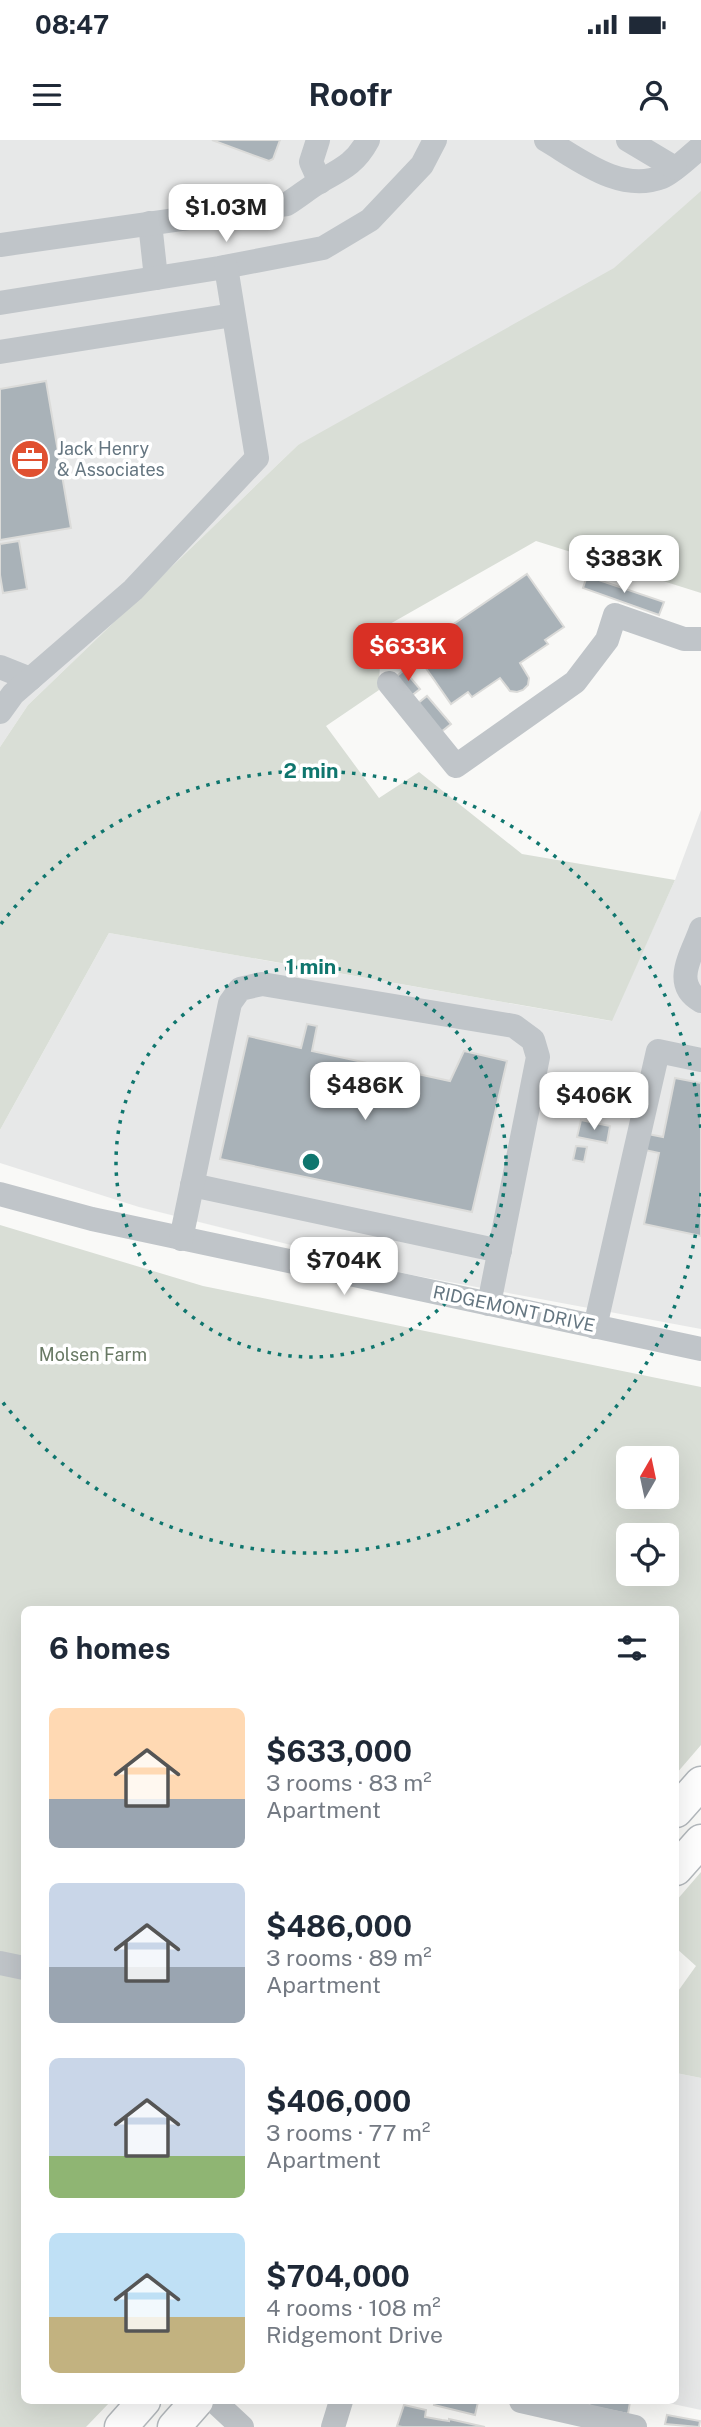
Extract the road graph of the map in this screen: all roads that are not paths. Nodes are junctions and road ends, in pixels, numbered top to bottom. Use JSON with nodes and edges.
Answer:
{"nodes":[{"id":1,"x":318,"y":140,"type":"edge"},
{"id":2,"x":368,"y":140,"type":"edge"},
{"id":3,"x":435,"y":140,"type":"edge"},
{"id":4,"x":546,"y":140,"type":"edge"},
{"id":5,"x":628,"y":140,"type":"edge"},
{"id":6,"x":701,"y":147,"type":"edge"},
{"id":7,"x":675,"y":168,"type":"junction"},
{"id":8,"x":320,"y":182,"type":"junction"},
{"id":9,"x":150,"y":223,"type":"junction"},
{"id":10,"x":0,"y":245,"type":"edge"},
{"id":11,"x":226,"y":267,"type":"junction"},
{"id":12,"x":156,"y":278,"type":"junction"},
{"id":13,"x":0,"y":303,"type":"edge"},
{"id":14,"x":233,"y":315,"type":"junction"},
{"id":15,"x":0,"y":352,"type":"edge"},
{"id":16,"x":701,"y":639,"type":"edge"},
{"id":17,"x":0,"y":667,"type":"edge"},
{"id":18,"x":30,"y":679,"type":"junction"},
{"id":19,"x":389,"y":682,"type":"dead end"},
{"id":20,"x":0,"y":712,"type":"edge"},
{"id":21,"x":701,"y":929,"type":"edge"},
{"id":22,"x":701,"y":1001,"type":"edge"},
{"id":23,"x":701,"y":1060,"type":"edge"},
{"id":24,"x":192,"y":1185,"type":"junction"},
{"id":25,"x":0,"y":1194,"type":"edge"},
{"id":26,"x":181,"y":1239,"type":"junction"},
{"id":27,"x":500,"y":1251,"type":"junction"},
{"id":28,"x":489,"y":1304,"type":"junction"},
{"id":29,"x":595,"y":1327,"type":"junction"},
{"id":30,"x":701,"y":1349,"type":"edge"},
{"id":31,"x":701,"y":1783,"type":"edge"},
{"id":32,"x":679,"y":1808,"type":"edge"},
{"id":33,"x":701,"y":1841,"type":"edge"},
{"id":34,"x":679,"y":1866,"type":"edge"},
{"id":35,"x":0,"y":1963,"type":"edge"},
{"id":36,"x":21,"y":1967,"type":"edge"},
{"id":37,"x":141,"y":2404,"type":"edge"},
{"id":38,"x":194,"y":2404,"type":"edge"},
{"id":39,"x":218,"y":2404,"type":"edge"},
{"id":40,"x":340,"y":2404,"type":"edge"},
{"id":41,"x":534,"y":2404,"type":"edge"},
{"id":42,"x":121,"y":2427,"type":"edge"},
{"id":43,"x":174,"y":2427,"type":"edge"},
{"id":44,"x":242,"y":2427,"type":"edge"},
{"id":45,"x":333,"y":2427,"type":"edge"},
{"id":46,"x":635,"y":2427,"type":"edge"}],
"edges":[{"from":1,"to":8,"type":"street"},
{"from":2,"to":8,"type":"street"},
{"from":3,"to":11,"type":"street"},
{"from":4,"to":7,"type":"street"},
{"from":5,"to":7,"type":"street"},
{"from":6,"to":7,"type":"street"},
{"from":8,"to":9,"type":"street"},
{"from":9,"to":10,"type":"street"},
{"from":9,"to":12,"type":"street"},
{"from":11,"to":12,"type":"street"},
{"from":11,"to":14,"type":"street"},
{"from":12,"to":13,"type":"street"},
{"from":14,"to":15,"type":"street"},
{"from":14,"to":18,"type":"street"},
{"from":16,"to":19,"type":"street"},
{"from":17,"to":18,"type":"street"},
{"from":18,"to":20,"type":"street"},
{"from":21,"to":22,"type":"street"},
{"from":23,"to":29,"type":"street"},
{"from":24,"to":26,"type":"street"},
{"from":24,"to":27,"type":"street"},
{"from":24,"to":27,"type":"street"},
{"from":25,"to":26,"type":"street","name":"RIDGEMONT DRIVE"},
{"from":26,"to":28,"type":"street","name":"RIDGEMONT DRIVE"},
{"from":27,"to":28,"type":"street"},
{"from":28,"to":29,"type":"street","name":"RIDGEMONT DRIVE"},
{"from":29,"to":30,"type":"street","name":"RIDGEMONT DRIVE"},
{"from":31,"to":32,"type":"main road"},
{"from":33,"to":34,"type":"main road"},
{"from":35,"to":36,"type":"street"},
{"from":37,"to":42,"type":"main road"},
{"from":38,"to":43,"type":"main road"},
{"from":39,"to":44,"type":"street"},
{"from":40,"to":45,"type":"street"},
{"from":41,"to":46,"type":"street"}]}
